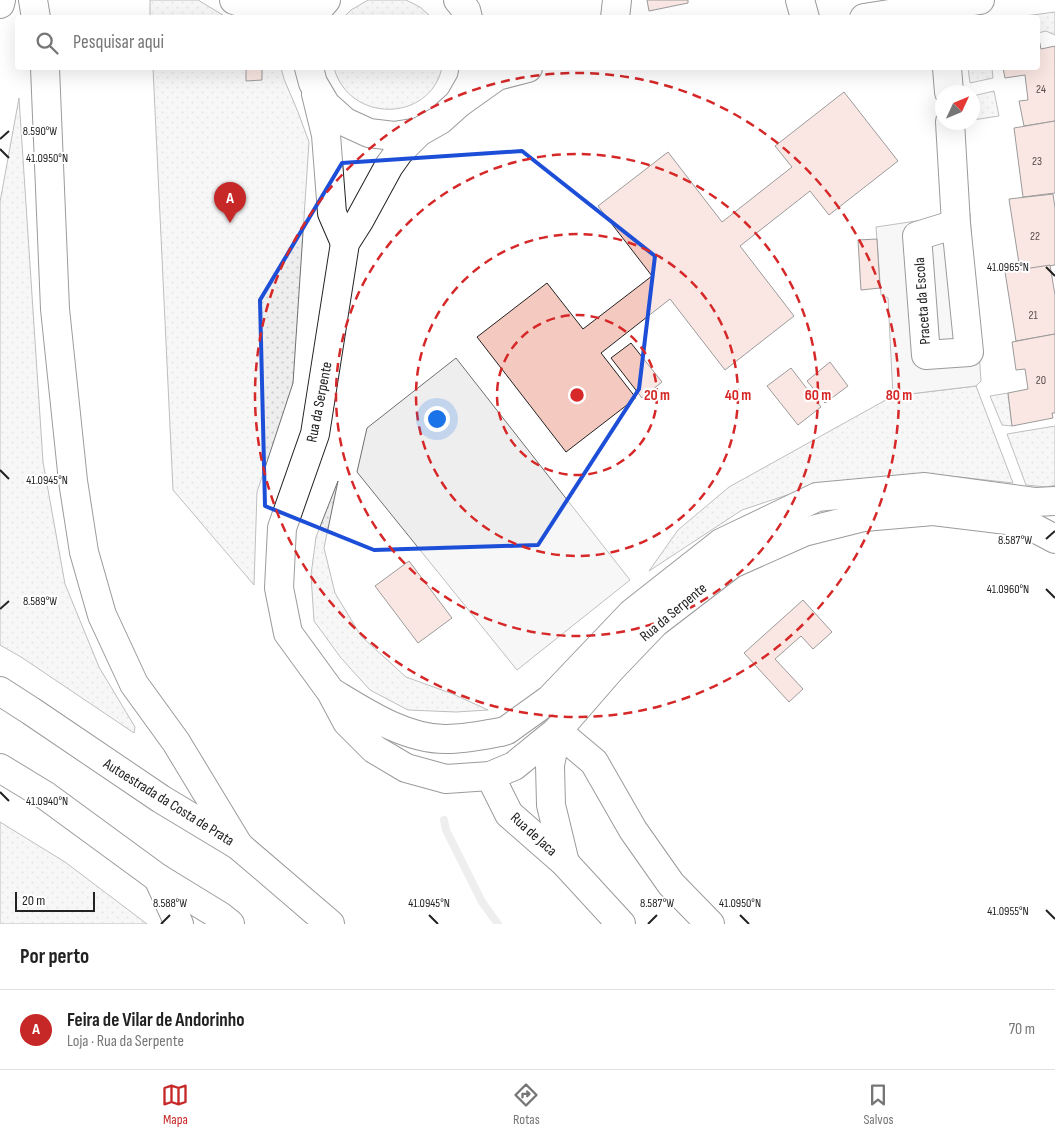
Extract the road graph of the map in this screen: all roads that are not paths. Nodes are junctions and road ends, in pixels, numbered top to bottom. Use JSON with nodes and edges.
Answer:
{"nodes":[{"id":1,"x":1,"y":0,"type":"edge"},
{"id":2,"x":33,"y":0,"type":"edge"},
{"id":3,"x":234,"y":0,"type":"edge"},
{"id":4,"x":617,"y":0,"type":"edge"},
{"id":5,"x":800,"y":0,"type":"edge"},
{"id":6,"x":980,"y":0,"type":"edge"},
{"id":7,"x":0,"y":4,"type":"edge"},
{"id":8,"x":320,"y":8,"type":"edge"},
{"id":9,"x":944,"y":11,"type":"edge"},
{"id":10,"x":36,"y":15,"type":"edge"},
{"id":11,"x":272,"y":15,"type":"edge"},
{"id":12,"x":281,"y":15,"type":"edge"},
{"id":13,"x":615,"y":15,"type":"edge"},
{"id":14,"x":804,"y":15,"type":"edge"},
{"id":15,"x":898,"y":15,"type":"edge"},
{"id":16,"x":45,"y":70,"type":"edge"},
{"id":17,"x":474,"y":70,"type":"edge"},
{"id":18,"x":520,"y":70,"type":"edge"},
{"id":19,"x":947,"y":70,"type":"edge"},
{"id":20,"x":311,"y":75,"type":"edge"},
{"id":21,"x":948,"y":85,"type":"edge"},
{"id":22,"x":459,"y":103,"type":"junction"},
{"id":23,"x":950,"y":130,"type":"edge"},
{"id":24,"x":419,"y":132,"type":"junction"},
{"id":25,"x":956,"y":224,"type":"dead end"},
{"id":26,"x":345,"y":243,"type":"junction"},
{"id":27,"x":1055,"y":501,"type":"edge"},
{"id":28,"x":1055,"y":539,"type":"edge"},
{"id":29,"x":0,"y":692,"type":"edge"},
{"id":30,"x":331,"y":692,"type":"junction"},
{"id":31,"x":557,"y":731,"type":"junction"},
{"id":32,"x":501,"y":732,"type":"junction"},
{"id":33,"x":445,"y":739,"type":"junction"},
{"id":34,"x":0,"y":768,"type":"edge"},
{"id":35,"x":490,"y":776,"type":"junction"},
{"id":36,"x":239,"y":846,"type":"junction"},
{"id":37,"x":565,"y":863,"type":"junction"},
{"id":38,"x":158,"y":878,"type":"junction"},
{"id":39,"x":179,"y":924,"type":"edge"},
{"id":40,"x":230,"y":924,"type":"edge"},
{"id":41,"x":330,"y":924,"type":"edge"},
{"id":42,"x":621,"y":924,"type":"edge"},
{"id":43,"x":710,"y":924,"type":"edge"}],
"edges":[{"from":1,"to":7,"type":"main road"},
{"from":2,"to":10,"type":"main road"},
{"from":3,"to":11,"type":"main road"},
{"from":4,"to":13,"type":"main road"},
{"from":5,"to":14,"type":"main road"},
{"from":6,"to":9,"type":"main road"},
{"from":8,"to":12,"type":"main road"},
{"from":9,"to":15,"type":"main road"},
{"from":16,"to":36,"type":"main road"},
{"from":17,"to":22,"type":"main road"},
{"from":18,"to":22,"type":"main road"},
{"from":19,"to":21,"type":"main road"},
{"from":20,"to":24,"type":"main road"},
{"from":20,"to":26,"type":"main road"},
{"from":22,"to":24,"type":"main road"},
{"from":23,"to":25,"type":"main road"},
{"from":24,"to":26,"type":"main road","name":"Rua da Serpente"},
{"from":26,"to":30,"type":"main road","name":"Rua da Serpente"},
{"from":27,"to":32,"type":"main road","name":"Rua da Serpente"},
{"from":28,"to":31,"type":"main road","name":"Rua da Serpente"},
{"from":29,"to":36,"type":"main road","name":"Autoestrada da Costa de Prata"},
{"from":30,"to":33,"type":"main road","name":"Rua da Serpente"},
{"from":30,"to":35,"type":"main road","name":"Rua da Serpente"},
{"from":31,"to":35,"type":"main road","name":"Rua da Serpente"},
{"from":31,"to":37,"type":"main road","name":"Rua de Jaca"},
{"from":31,"to":43,"type":"main road"},
{"from":32,"to":33,"type":"main road","name":"Rua da Serpente"},
{"from":32,"to":35,"type":"main road"},
{"from":33,"to":35,"type":"main road","name":"Rua de Jaca"},
{"from":34,"to":38,"type":"main road"},
{"from":35,"to":37,"type":"main road","name":"Rua de Jaca"},
{"from":36,"to":41,"type":"main road","name":"Autoestrada da Costa de Prata"},
{"from":37,"to":42,"type":"main road","name":"Rua de Jaca"},
{"from":38,"to":39,"type":"main road"},
{"from":38,"to":40,"type":"main road"}]}
